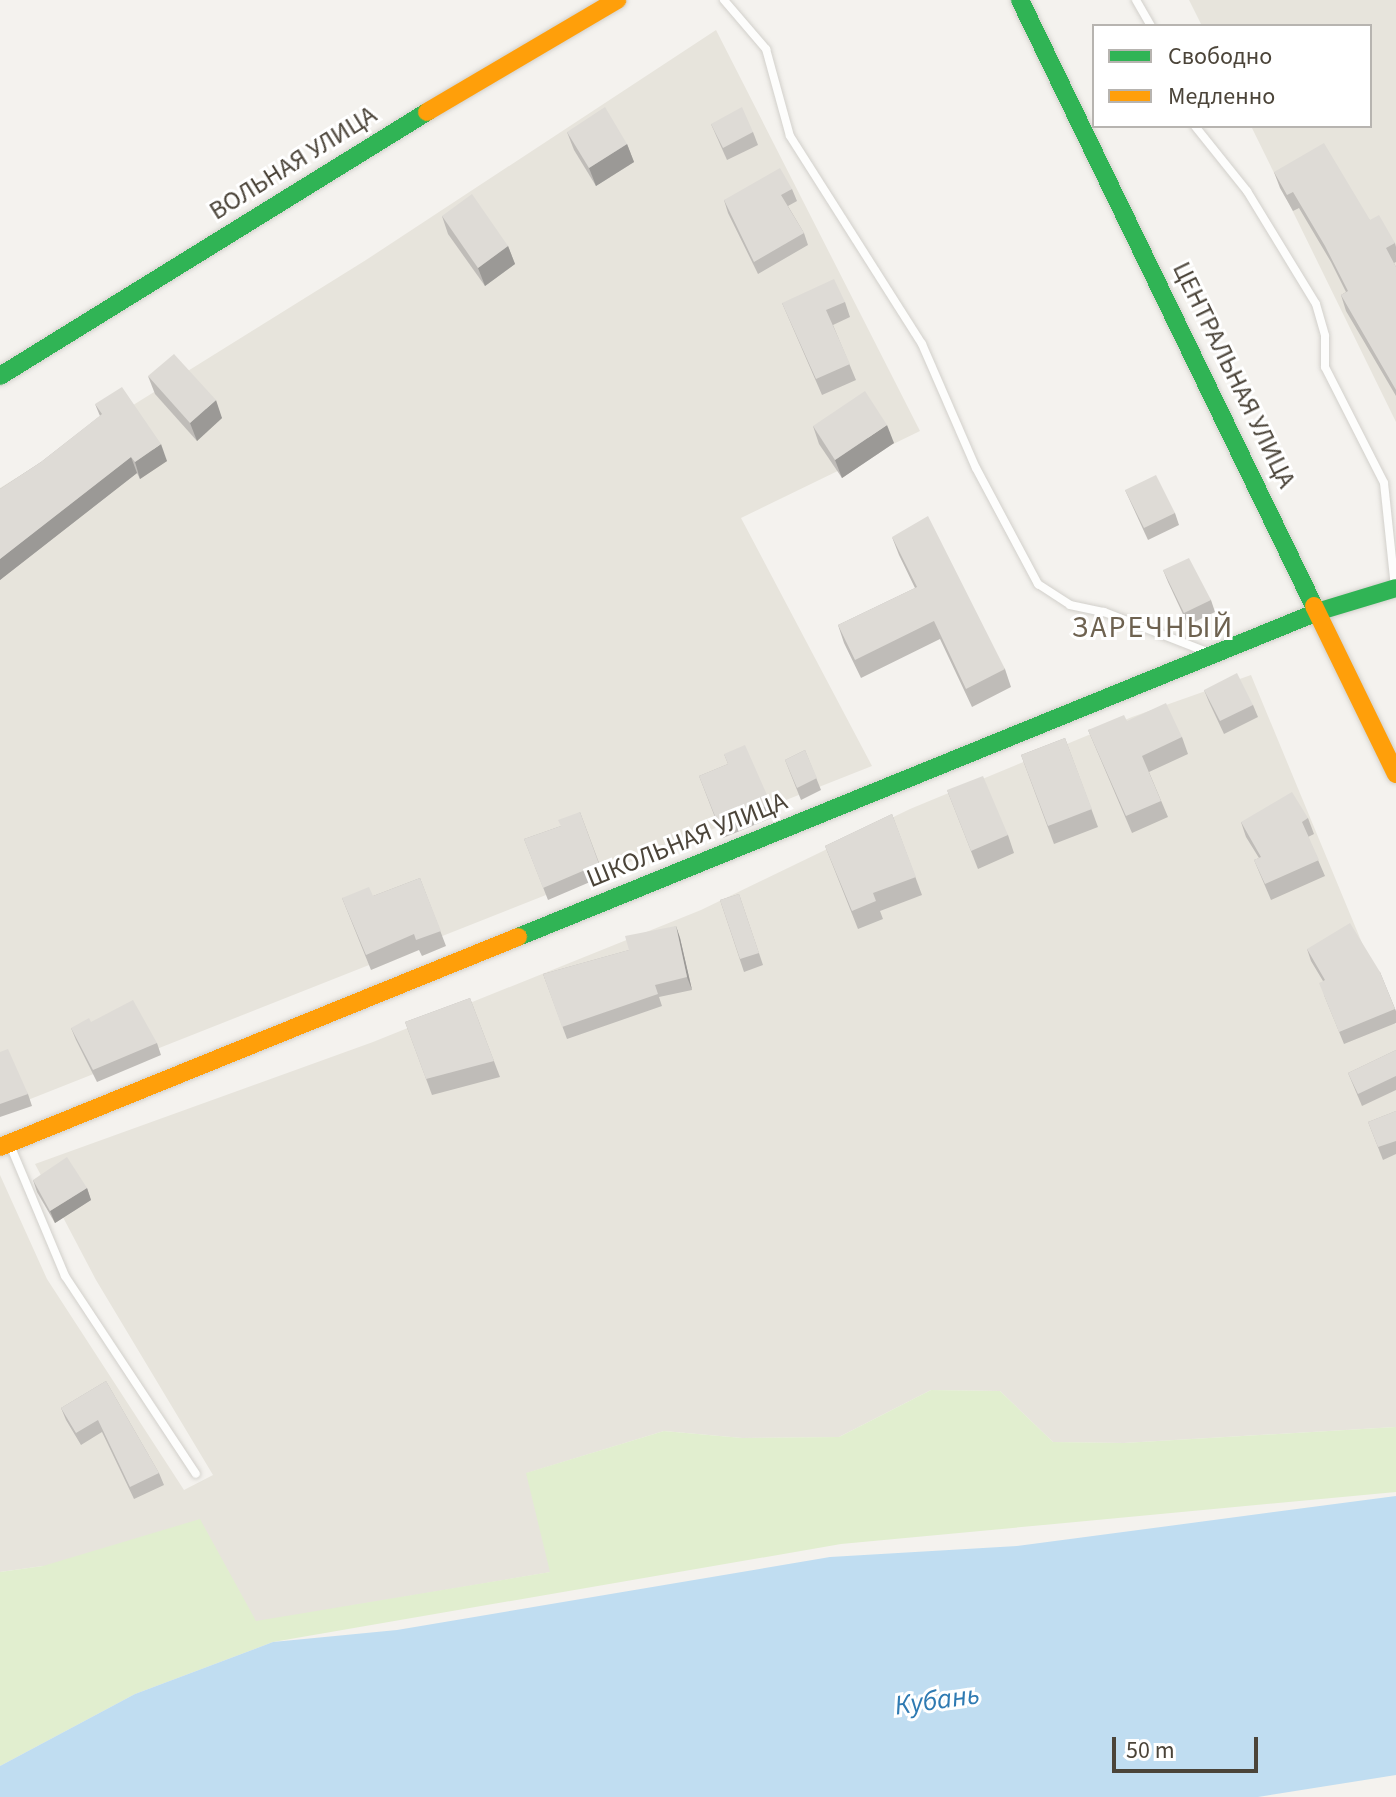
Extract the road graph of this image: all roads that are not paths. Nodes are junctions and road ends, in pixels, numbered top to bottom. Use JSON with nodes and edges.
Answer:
{"nodes":[{"id":1,"x":617,"y":0,"type":"edge"},
{"id":2,"x":724,"y":0,"type":"edge"},
{"id":3,"x":1020,"y":0,"type":"edge"},
{"id":4,"x":1136,"y":0,"type":"edge"},
{"id":5,"x":1150,"y":24,"type":"edge"},
{"id":6,"x":1197,"y":128,"type":"edge"},
{"id":7,"x":0,"y":376,"type":"edge"},
{"id":8,"x":1396,"y":588,"type":"edge"},
{"id":9,"x":1320,"y":611,"type":"junction"},
{"id":10,"x":1215,"y":655,"type":"junction"},
{"id":11,"x":1396,"y":774,"type":"edge"},
{"id":12,"x":5,"y":1145,"type":"edge"},
{"id":13,"x":196,"y":1474,"type":"dead end"}],
"edges":[{"from":1,"to":7,"type":"street","name":"ВОЛЬНАЯ УЛИЦА"},
{"from":2,"to":10,"type":"lane"},
{"from":3,"to":9,"type":"street","name":"ЦЕНТРАЛЬНАЯ УЛИЦА"},
{"from":4,"to":5,"type":"lane"},
{"from":6,"to":8,"type":"lane"},
{"from":8,"to":9,"type":"street","name":"ШКОЛЬНАЯ УЛИЦА"},
{"from":9,"to":10,"type":"street","name":"ШКОЛЬНАЯ УЛИЦА"},
{"from":9,"to":11,"type":"street","name":"ЦЕНТРАЛЬНАЯ УЛИЦА"},
{"from":10,"to":12,"type":"street","name":"ШКОЛЬНАЯ УЛИЦА"},
{"from":12,"to":13,"type":"lane"}]}
